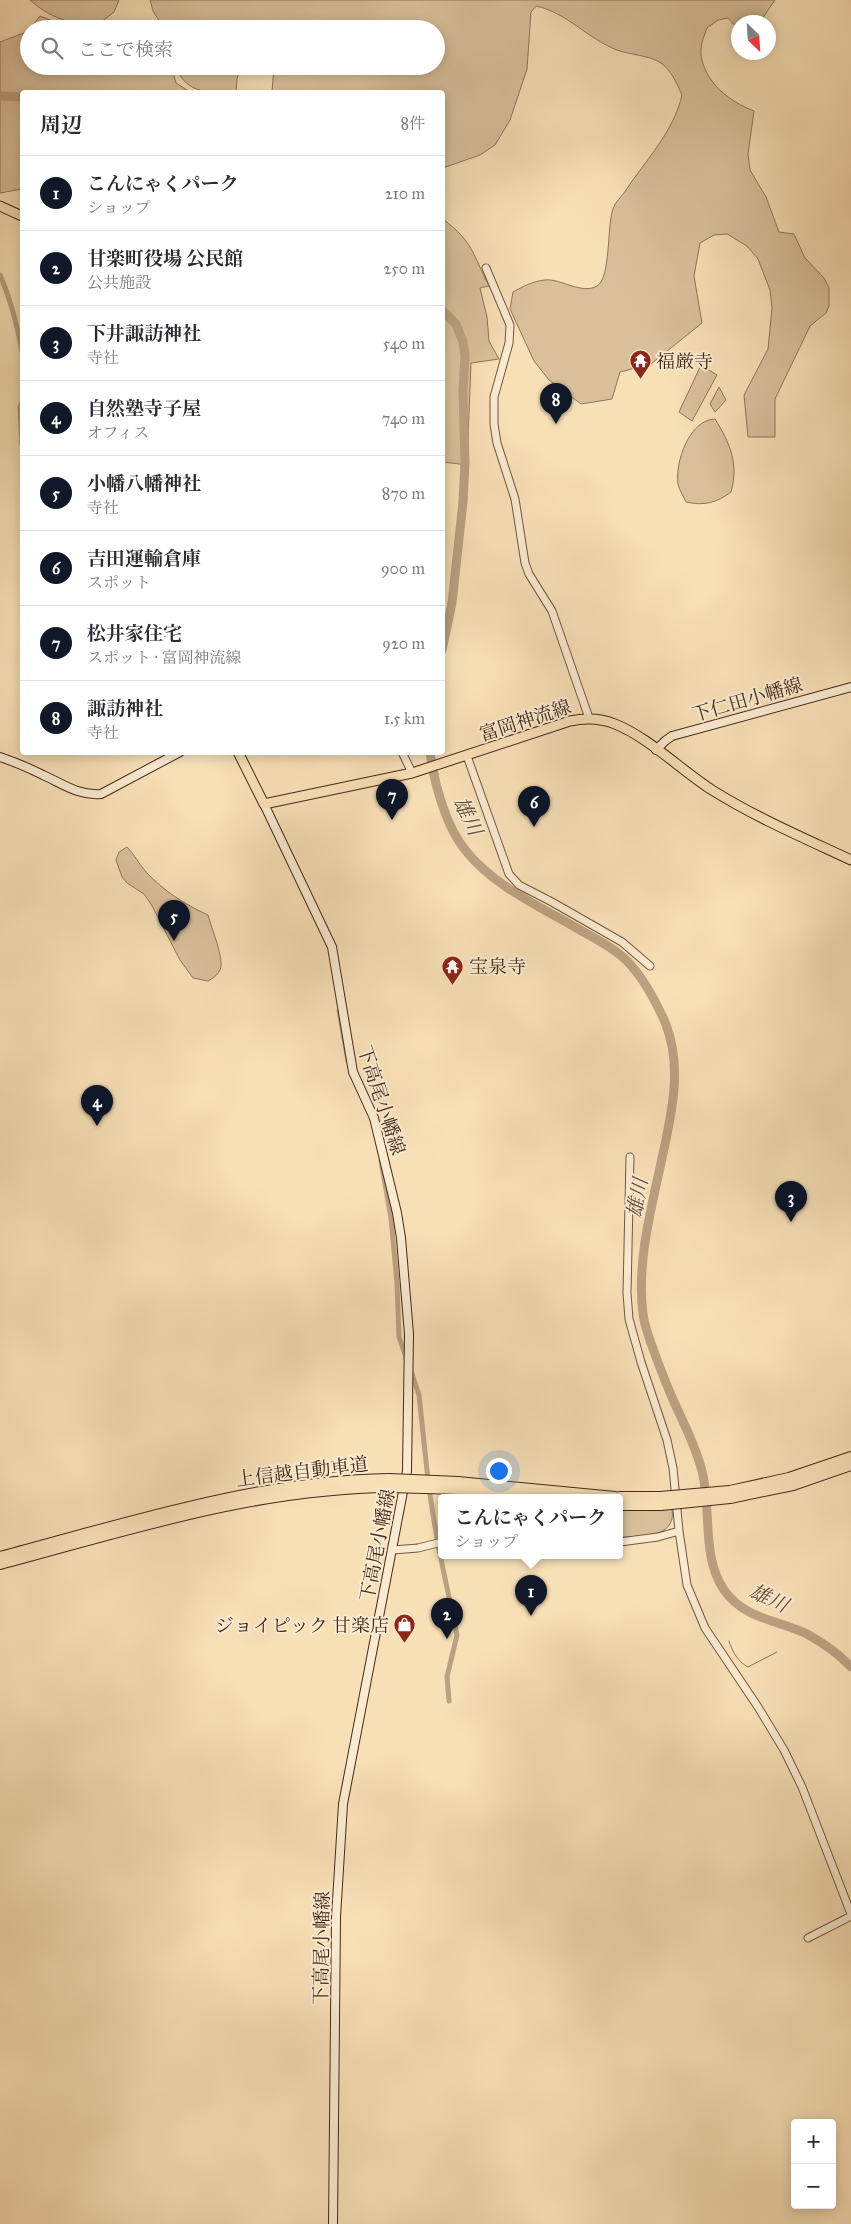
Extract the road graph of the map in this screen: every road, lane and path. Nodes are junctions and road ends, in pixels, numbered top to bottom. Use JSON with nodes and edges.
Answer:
{"nodes":[{"id":1,"x":0,"y":206,"type":"edge"},
{"id":2,"x":20,"y":215,"type":"edge"},
{"id":3,"x":486,"y":268,"type":"dead end"},
{"id":4,"x":851,"y":687,"type":"edge"},
{"id":5,"x":589,"y":718,"type":"junction"},
{"id":6,"x":656,"y":750,"type":"junction"},
{"id":7,"x":174,"y":755,"type":"edge"},
{"id":8,"x":240,"y":755,"type":"edge"},
{"id":9,"x":404,"y":755,"type":"edge"},
{"id":10,"x":467,"y":756,"type":"junction"},
{"id":11,"x":0,"y":757,"type":"edge"},
{"id":12,"x":415,"y":772,"type":"junction"},
{"id":13,"x":264,"y":804,"type":"junction"},
{"id":14,"x":851,"y":860,"type":"edge"},
{"id":15,"x":650,"y":966,"type":"dead end"},
{"id":16,"x":630,"y":1157,"type":"dead end"},
{"id":17,"x":851,"y":1457,"type":"edge"},
{"id":18,"x":851,"y":1465,"type":"edge"},
{"id":19,"x":389,"y":1483,"type":"junction"},
{"id":20,"x":458,"y":1485,"type":"junction"},
{"id":21,"x":513,"y":1494,"type":"edge"},
{"id":22,"x":576,"y":1494,"type":"edge"},
{"id":23,"x":730,"y":1494,"type":"junction"},
{"id":24,"x":623,"y":1497,"type":"edge"},
{"id":25,"x":661,"y":1501,"type":"junction"},
{"id":26,"x":623,"y":1505,"type":"edge"},
{"id":27,"x":678,"y":1531,"type":"junction"},
{"id":28,"x":623,"y":1542,"type":"edge"},
{"id":29,"x":438,"y":1543,"type":"edge"},
{"id":30,"x":393,"y":1550,"type":"junction"},
{"id":31,"x":0,"y":1557,"type":"edge"},
{"id":32,"x":0,"y":1564,"type":"edge"},
{"id":33,"x":851,"y":1915,"type":"edge"},
{"id":34,"x":808,"y":1938,"type":"dead end"},
{"id":35,"x":333,"y":2224,"type":"edge"}],
"edges":[{"from":1,"to":2,"type":"main road"},
{"from":3,"to":5,"type":"street"},
{"from":4,"to":6,"type":"main road","name":"下仁田小幡線"},
{"from":5,"to":6,"type":"main road","name":"富岡神流線"},
{"from":5,"to":10,"type":"main road","name":"富岡神流線"},
{"from":6,"to":14,"type":"main road","name":"富岡神流線"},
{"from":7,"to":11,"type":"main road"},
{"from":8,"to":13,"type":"main road"},
{"from":9,"to":12,"type":"street"},
{"from":10,"to":12,"type":"main road","name":"富岡神流線"},
{"from":10,"to":15,"type":"street"},
{"from":12,"to":13,"type":"main road","name":"富岡神流線"},
{"from":13,"to":30,"type":"main road","name":"下高尾小幡線"},
{"from":16,"to":27,"type":"street"},
{"from":17,"to":23,"type":"highway"},
{"from":18,"to":23,"type":"highway"},
{"from":19,"to":20,"type":"highway","name":"上信越自動車道","bridge":true},
{"from":19,"to":31,"type":"highway","name":"上信越自動車道"},
{"from":19,"to":32,"type":"highway","name":"上信越自動車道"},
{"from":20,"to":21,"type":"highway","name":"上信越自動車道"},
{"from":20,"to":22,"type":"highway","name":"上信越自動車道"},
{"from":23,"to":25,"type":"highway","bridge":true},
{"from":24,"to":25,"type":"highway"},
{"from":25,"to":26,"type":"highway"},
{"from":27,"to":28,"type":"street"},
{"from":27,"to":33,"type":"street"},
{"from":29,"to":30,"type":"street"},
{"from":30,"to":35,"type":"main road","name":"下高尾小幡線"},
{"from":33,"to":34,"type":"street"}]}
